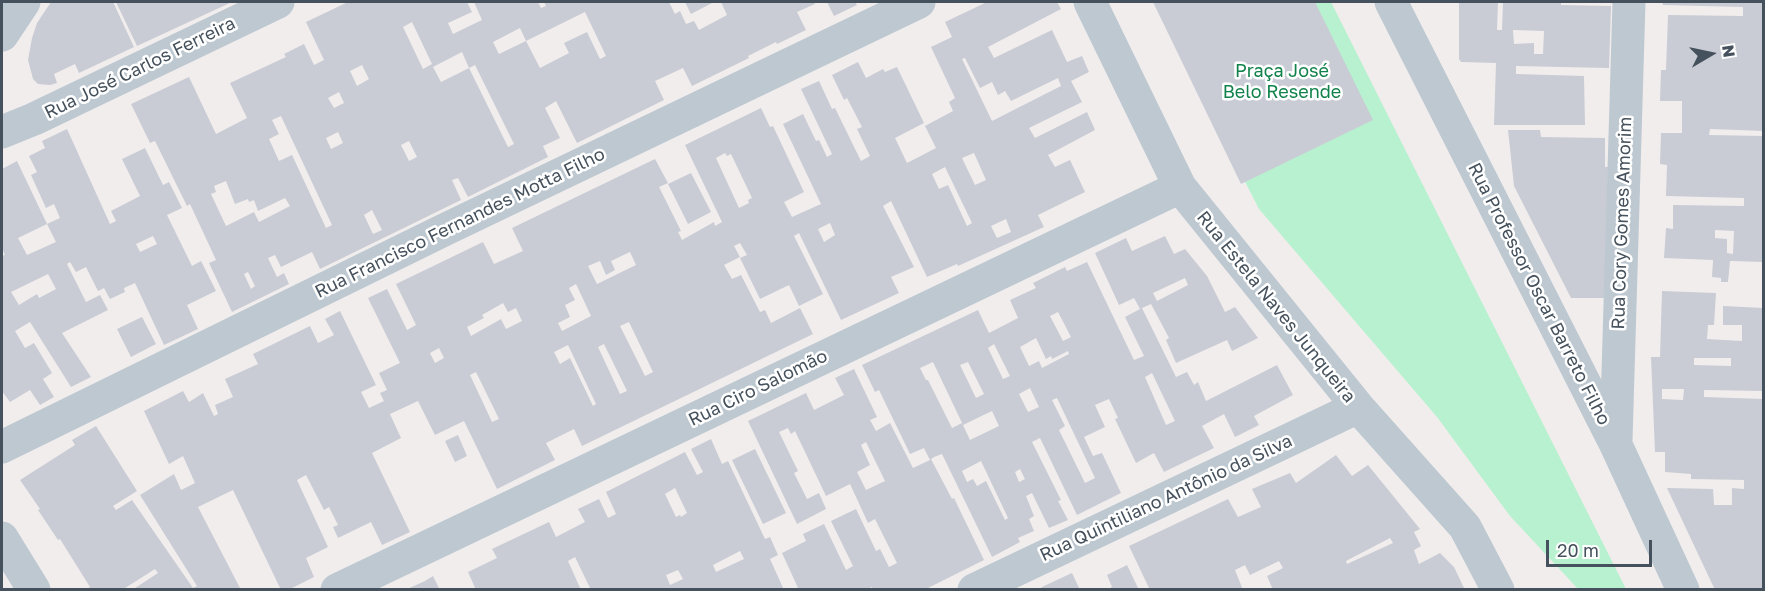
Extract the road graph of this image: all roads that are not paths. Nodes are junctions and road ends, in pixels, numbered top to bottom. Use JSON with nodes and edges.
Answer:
{"nodes":[{"id":1,"x":24,"y":2,"type":"edge"},
{"id":2,"x":278,"y":2,"type":"edge"},
{"id":3,"x":919,"y":2,"type":"edge"},
{"id":4,"x":1090,"y":2,"type":"edge"},
{"id":5,"x":1390,"y":2,"type":"edge"},
{"id":6,"x":1629,"y":2,"type":"edge"},
{"id":7,"x":2,"y":35,"type":"edge"},
{"id":8,"x":2,"y":132,"type":"edge"},
{"id":9,"x":1179,"y":187,"type":"junction"},
{"id":10,"x":1358,"y":407,"type":"junction"},
{"id":11,"x":1616,"y":445,"type":"junction"},
{"id":12,"x":2,"y":447,"type":"edge"},
{"id":13,"x":2,"y":538,"type":"edge"},
{"id":14,"x":34,"y":590,"type":"edge"},
{"id":15,"x":337,"y":590,"type":"edge"},
{"id":16,"x":974,"y":590,"type":"edge"},
{"id":17,"x":1498,"y":590,"type":"edge"},
{"id":18,"x":1683,"y":590,"type":"edge"}],
"edges":[{"from":1,"to":7,"type":"street"},
{"from":2,"to":8,"type":"street","name":"Rua José Carlos Ferreira"},
{"from":3,"to":12,"type":"street","name":"Rua Francisco Fernandes Motta Filho"},
{"from":4,"to":9,"type":"street","name":"Rua Estela Naves Junqueira"},
{"from":5,"to":11,"type":"street","name":"Rua Professor Oscar Barreto Filho"},
{"from":6,"to":11,"type":"street","name":"Rua Cory Gomes Amorim"},
{"from":9,"to":10,"type":"street","name":"Rua Estela Naves Junqueira"},
{"from":9,"to":15,"type":"street","name":"Rua Ciro Salomão"},
{"from":10,"to":16,"type":"street","name":"Rua Quintiliano Antônio da Silva"},
{"from":10,"to":17,"type":"street","name":"Rua Estela Naves Junqueira"},
{"from":11,"to":18,"type":"street","name":"Rua Professor Oscar Barreto Filho"},
{"from":13,"to":14,"type":"street"}]}
